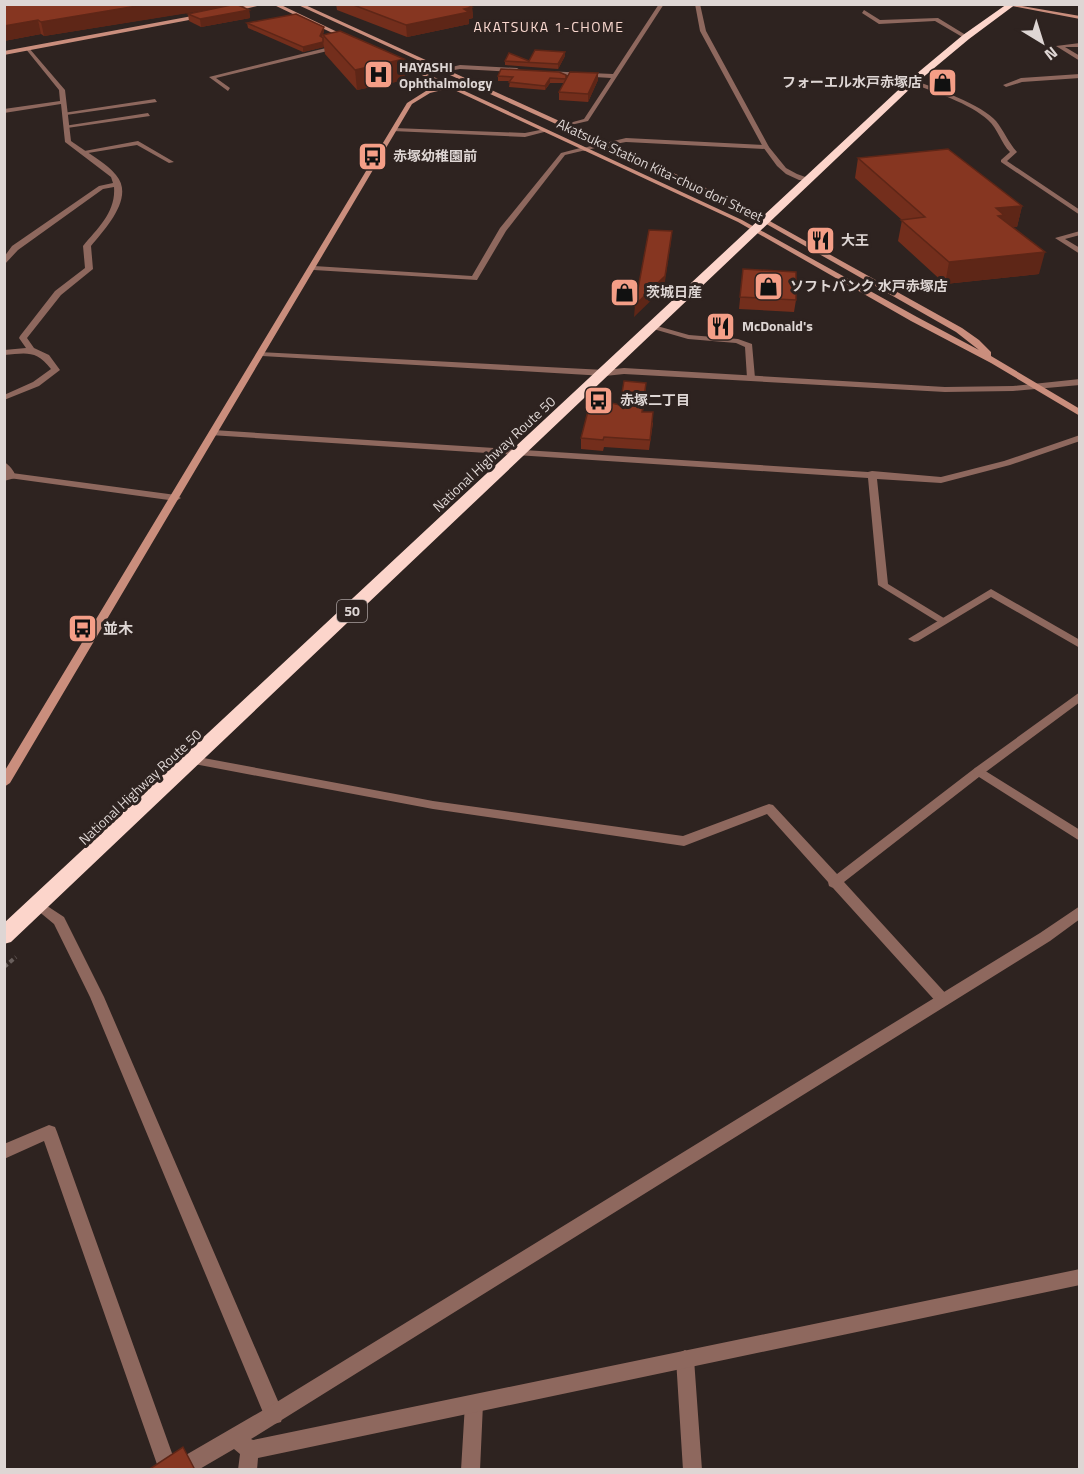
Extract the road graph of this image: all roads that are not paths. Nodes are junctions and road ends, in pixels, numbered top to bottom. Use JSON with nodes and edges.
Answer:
{"nodes":[{"id":1,"x":263,"y":4,"type":"edge"},
{"id":2,"x":274,"y":4,"type":"edge"},
{"id":3,"x":297,"y":4,"type":"edge"},
{"id":4,"x":662,"y":4,"type":"edge"},
{"id":5,"x":697,"y":4,"type":"edge"},
{"id":6,"x":1013,"y":5,"type":"edge"},
{"id":7,"x":864,"y":12,"type":"dead end"},
{"id":8,"x":219,"y":13,"type":"edge"},
{"id":9,"x":208,"y":15,"type":"edge"},
{"id":10,"x":1080,"y":18,"type":"edge"},
{"id":11,"x":966,"y":38,"type":"junction"},
{"id":12,"x":1080,"y":45,"type":"edge"},
{"id":13,"x":27,"y":49,"type":"junction"},
{"id":14,"x":4,"y":53,"type":"edge"},
{"id":15,"x":381,"y":54,"type":"edge"},
{"id":16,"x":1080,"y":59,"type":"edge"},
{"id":17,"x":442,"y":70,"type":"junction"},
{"id":18,"x":519,"y":70,"type":"edge"},
{"id":19,"x":543,"y":72,"type":"edge"},
{"id":20,"x":614,"y":76,"type":"junction"},
{"id":21,"x":1080,"y":76,"type":"edge"},
{"id":22,"x":468,"y":82,"type":"junction"},
{"id":23,"x":912,"y":82,"type":"junction"},
{"id":24,"x":1006,"y":85,"type":"dead end"},
{"id":25,"x":451,"y":87,"type":"junction"},
{"id":26,"x":228,"y":89,"type":"dead end"},
{"id":27,"x":155,"y":101,"type":"dead end"},
{"id":28,"x":63,"y":102,"type":"junction"},
{"id":29,"x":4,"y":111,"type":"edge"},
{"id":30,"x":66,"y":113,"type":"junction"},
{"id":31,"x":148,"y":115,"type":"dead end"},
{"id":32,"x":68,"y":126,"type":"junction"},
{"id":33,"x":564,"y":126,"type":"junction"},
{"id":34,"x":394,"y":130,"type":"junction"},
{"id":35,"x":545,"y":131,"type":"junction"},
{"id":36,"x":604,"y":144,"type":"junction"},
{"id":37,"x":766,"y":147,"type":"junction"},
{"id":38,"x":584,"y":149,"type":"junction"},
{"id":39,"x":82,"y":152,"type":"junction"},
{"id":40,"x":171,"y":162,"type":"dead end"},
{"id":41,"x":809,"y":180,"type":"junction"},
{"id":42,"x":119,"y":184,"type":"junction"},
{"id":43,"x":1080,"y":213,"type":"edge"},
{"id":44,"x":760,"y":226,"type":"junction"},
{"id":45,"x":1080,"y":233,"type":"edge"},
{"id":46,"x":1080,"y":252,"type":"edge"},
{"id":47,"x":6,"y":260,"type":"edge"},
{"id":48,"x":314,"y":268,"type":"junction"},
{"id":49,"x":653,"y":326,"type":"junction"},
{"id":50,"x":31,"y":350,"type":"junction"},
{"id":51,"x":4,"y":353,"type":"edge"},
{"id":52,"x":262,"y":354,"type":"junction"},
{"id":53,"x":994,"y":361,"type":"junction"},
{"id":54,"x":604,"y":373,"type":"junction"},
{"id":55,"x":751,"y":378,"type":"junction"},
{"id":56,"x":1080,"y":382,"type":"edge"},
{"id":57,"x":1036,"y":388,"type":"junction"},
{"id":58,"x":4,"y":398,"type":"edge"},
{"id":59,"x":1080,"y":413,"type":"edge"},
{"id":60,"x":213,"y":433,"type":"junction"},
{"id":61,"x":1080,"y":438,"type":"edge"},
{"id":62,"x":520,"y":453,"type":"junction"},
{"id":63,"x":4,"y":465,"type":"edge"},
{"id":64,"x":872,"y":474,"type":"junction"},
{"id":65,"x":8,"y":477,"type":"edge"},
{"id":66,"x":176,"y":498,"type":"junction"},
{"id":67,"x":943,"y":622,"type":"junction"},
{"id":68,"x":914,"y":639,"type":"dead end"},
{"id":69,"x":1080,"y":645,"type":"edge"},
{"id":70,"x":1080,"y":696,"type":"edge"},
{"id":71,"x":193,"y":760,"type":"junction"},
{"id":72,"x":979,"y":771,"type":"junction"},
{"id":73,"x":4,"y":783,"type":"edge"},
{"id":74,"x":1080,"y":837,"type":"edge"},
{"id":75,"x":834,"y":883,"type":"junction"},
{"id":76,"x":38,"y":905,"type":"junction"},
{"id":77,"x":1080,"y":911,"type":"edge"},
{"id":78,"x":23,"y":919,"type":"junction"},
{"id":79,"x":4,"y":922,"type":"edge"},
{"id":80,"x":4,"y":936,"type":"edge"},
{"id":81,"x":943,"y":1000,"type":"junction"},
{"id":82,"x":4,"y":1152,"type":"edge"},
{"id":83,"x":1080,"y":1277,"type":"edge"},
{"id":84,"x":685,"y":1359,"type":"junction"},
{"id":85,"x":474,"y":1404,"type":"junction"},
{"id":86,"x":274,"y":1415,"type":"junction"},
{"id":87,"x":235,"y":1438,"type":"junction"},
{"id":88,"x":250,"y":1450,"type":"junction"},
{"id":89,"x":169,"y":1470,"type":"edge"},
{"id":90,"x":179,"y":1470,"type":"edge"},
{"id":91,"x":247,"y":1470,"type":"edge"},
{"id":92,"x":470,"y":1470,"type":"edge"},
{"id":93,"x":693,"y":1470,"type":"edge"}],
"edges":[{"from":1,"to":8,"type":"street"},
{"from":2,"to":26,"type":"street"},
{"from":3,"to":17,"type":"street","name":"Akatsuka Station Kita-chuo dori Street"},
{"from":4,"to":20,"type":"street"},
{"from":5,"to":37,"type":"street"},
{"from":6,"to":10,"type":"street"},
{"from":6,"to":11,"type":"highway","name":"National Highway Route 50","number":"50"},
{"from":7,"to":11,"type":"street"},
{"from":9,"to":13,"type":"street"},
{"from":11,"to":23,"type":"highway","name":"National Highway Route 50","number":"50"},
{"from":12,"to":16,"type":"street"},
{"from":13,"to":14,"type":"street"},
{"from":13,"to":28,"type":"street"},
{"from":15,"to":25,"type":"street","name":"Akatsuka Station Kita-chuo dori Street"},
{"from":17,"to":18,"type":"street"},
{"from":17,"to":22,"type":"street","name":"Akatsuka Station Kita-chuo dori Street"},
{"from":19,"to":20,"type":"street"},
{"from":20,"to":33,"type":"street"},
{"from":21,"to":24,"type":"street"},
{"from":22,"to":25,"type":"street"},
{"from":22,"to":33,"type":"street","name":"Akatsuka Station Kita-chuo dori Street"},
{"from":23,"to":41,"type":"highway","name":"National Highway Route 50","number":"50"},
{"from":23,"to":43,"type":"street"},
{"from":25,"to":34,"type":"street"},
{"from":25,"to":35,"type":"street","name":"Akatsuka Station Kita-chuo dori Street"},
{"from":27,"to":30,"type":"street"},
{"from":28,"to":29,"type":"street"},
{"from":28,"to":30,"type":"street"},
{"from":30,"to":32,"type":"street"},
{"from":31,"to":32,"type":"street"},
{"from":32,"to":39,"type":"street"},
{"from":33,"to":36,"type":"street","name":"Akatsuka Station Kita-chuo dori Street"},
{"from":34,"to":35,"type":"street"},
{"from":34,"to":48,"type":"street"},
{"from":35,"to":38,"type":"street","name":"Akatsuka Station Kita-chuo dori Street"},
{"from":36,"to":37,"type":"street"},
{"from":36,"to":38,"type":"street"},
{"from":36,"to":44,"type":"street","name":"Akatsuka Station Kita-chuo dori Street"},
{"from":37,"to":41,"type":"street"},
{"from":38,"to":44,"type":"street","name":"Akatsuka Station Kita-chuo dori Street"},
{"from":38,"to":48,"type":"street"},
{"from":39,"to":40,"type":"street"},
{"from":39,"to":42,"type":"street"},
{"from":41,"to":44,"type":"highway","name":"National Highway Route 50","number":"50"},
{"from":42,"to":47,"type":"street"},
{"from":42,"to":50,"type":"street"},
{"from":44,"to":49,"type":"highway","name":"National Highway Route 50","number":"50"},
{"from":44,"to":53,"type":"street","name":"Akatsuka Station Kita-chuo dori Street"},
{"from":44,"to":53,"type":"street","name":"Akatsuka Station Kita-chuo dori Street"},
{"from":45,"to":46,"type":"street"},
{"from":48,"to":52,"type":"street"},
{"from":49,"to":54,"type":"highway","name":"National Highway Route 50","number":"50"},
{"from":49,"to":55,"type":"street"},
{"from":50,"to":51,"type":"street"},
{"from":50,"to":58,"type":"street"},
{"from":52,"to":54,"type":"street"},
{"from":52,"to":60,"type":"street"},
{"from":53,"to":57,"type":"street"},
{"from":54,"to":55,"type":"street"},
{"from":54,"to":62,"type":"highway","name":"National Highway Route 50","number":"50"},
{"from":55,"to":57,"type":"street"},
{"from":56,"to":57,"type":"street"},
{"from":57,"to":59,"type":"street"},
{"from":60,"to":62,"type":"street"},
{"from":60,"to":66,"type":"street"},
{"from":61,"to":64,"type":"street"},
{"from":62,"to":64,"type":"street"},
{"from":62,"to":71,"type":"highway","name":"National Highway Route 50","number":"50"},
{"from":63,"to":65,"type":"street"},
{"from":64,"to":67,"type":"street"},
{"from":65,"to":66,"type":"street"},
{"from":66,"to":73,"type":"street"},
{"from":67,"to":68,"type":"street"},
{"from":67,"to":69,"type":"street"},
{"from":70,"to":72,"type":"street"},
{"from":71,"to":75,"type":"street"},
{"from":71,"to":76,"type":"highway","name":"National Highway Route 50","number":"50"},
{"from":72,"to":74,"type":"street"},
{"from":72,"to":75,"type":"street"},
{"from":75,"to":81,"type":"street"},
{"from":76,"to":78,"type":"highway","name":"National Highway Route 50","number":"50"},
{"from":76,"to":86,"type":"street"},
{"from":77,"to":81,"type":"street"},
{"from":78,"to":79,"type":"street"},
{"from":78,"to":80,"type":"highway","name":"National Highway Route 50","number":"50"},
{"from":81,"to":86,"type":"street"},
{"from":82,"to":89,"type":"street"},
{"from":83,"to":84,"type":"street"},
{"from":84,"to":85,"type":"street"},
{"from":84,"to":93,"type":"street"},
{"from":85,"to":88,"type":"street"},
{"from":85,"to":92,"type":"street"},
{"from":86,"to":87,"type":"street"},
{"from":87,"to":88,"type":"street"},
{"from":87,"to":90,"type":"street"},
{"from":88,"to":91,"type":"street"}]}
